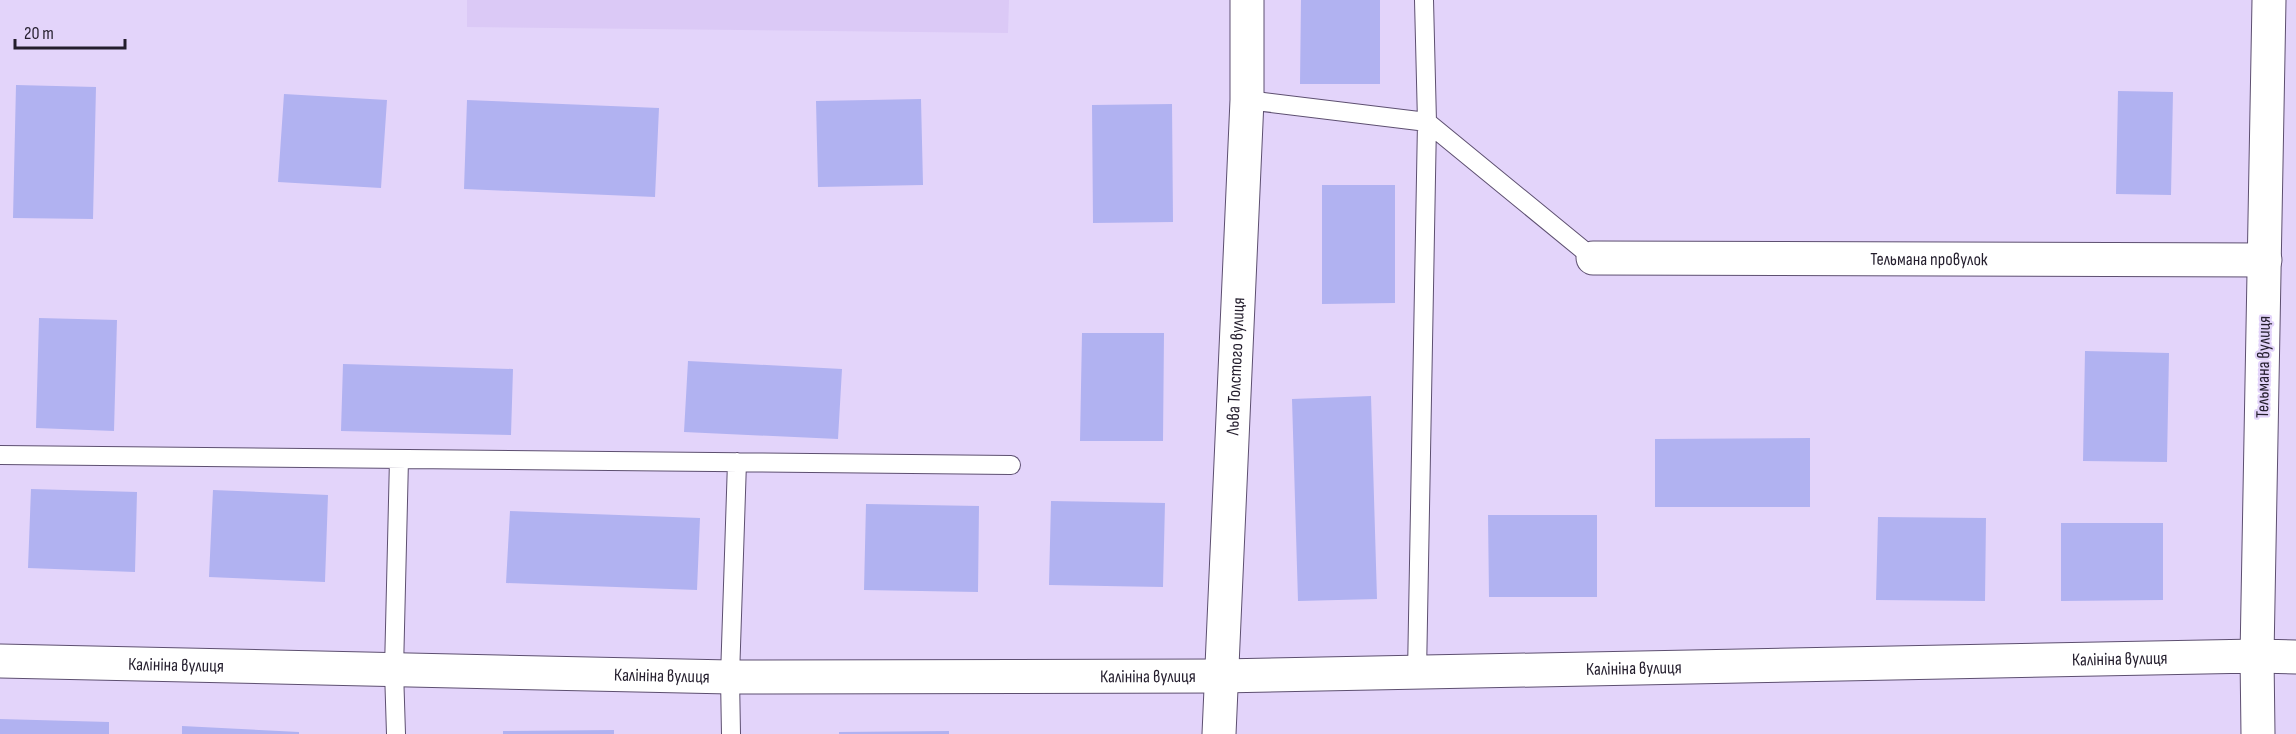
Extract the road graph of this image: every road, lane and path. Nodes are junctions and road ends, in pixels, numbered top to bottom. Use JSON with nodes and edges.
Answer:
{"nodes":[{"id":1,"x":1247,"y":0,"type":"edge"},
{"id":2,"x":1424,"y":0,"type":"edge"},
{"id":3,"x":2269,"y":0,"type":"edge"},
{"id":4,"x":1247,"y":100,"type":"junction"},
{"id":5,"x":1427,"y":122,"type":"junction"},
{"id":6,"x":1593,"y":258,"type":"joint"},
{"id":7,"x":2265,"y":260,"type":"junction"},
{"id":8,"x":0,"y":454,"type":"edge"},
{"id":9,"x":399,"y":459,"type":"junction"},
{"id":10,"x":736,"y":462,"type":"junction"},
{"id":11,"x":1011,"y":465,"type":"dead end"},
{"id":12,"x":2257,"y":656,"type":"junction"},
{"id":13,"x":2296,"y":657,"type":"edge"},
{"id":14,"x":0,"y":661,"type":"edge"},
{"id":15,"x":394,"y":670,"type":"junction"},
{"id":16,"x":1417,"y":674,"type":"junction"},
{"id":17,"x":1221,"y":676,"type":"junction"},
{"id":18,"x":730,"y":677,"type":"junction"},
{"id":19,"x":396,"y":734,"type":"edge"},
{"id":20,"x":732,"y":734,"type":"edge"},
{"id":21,"x":1219,"y":734,"type":"edge"},
{"id":22,"x":2258,"y":734,"type":"edge"}],
"edges":[{"from":1,"to":4,"type":"street","name":"Льва Толстого вулиця"},
{"from":2,"to":5,"type":"lane"},
{"from":3,"to":7,"type":"street","name":"Тельмана вулиця"},
{"from":4,"to":5,"type":"lane"},
{"from":4,"to":17,"type":"street","name":"Льва Толстого вулиця"},
{"from":5,"to":6,"type":"lane"},
{"from":5,"to":16,"type":"lane"},
{"from":6,"to":7,"type":"street","name":"Тельмана провулок"},
{"from":7,"to":12,"type":"street","name":"Тельмана вулиця"},
{"from":8,"to":9,"type":"lane"},
{"from":9,"to":10,"type":"lane"},
{"from":9,"to":15,"type":"lane"},
{"from":10,"to":11,"type":"lane"},
{"from":10,"to":18,"type":"lane"},
{"from":12,"to":13,"type":"street","name":"Калініна вулиця"},
{"from":12,"to":16,"type":"street","name":"Калініна вулиця"},
{"from":12,"to":22,"type":"street","name":"Тельмана вулиця"},
{"from":14,"to":15,"type":"street","name":"Калініна вулиця"},
{"from":15,"to":18,"type":"street","name":"Калініна вулиця"},
{"from":15,"to":19,"type":"lane"},
{"from":16,"to":17,"type":"street","name":"Калініна вулиця"},
{"from":17,"to":18,"type":"street","name":"Калініна вулиця"},
{"from":17,"to":21,"type":"street","name":"Льва Толстого вулиця"},
{"from":18,"to":20,"type":"lane"}]}
